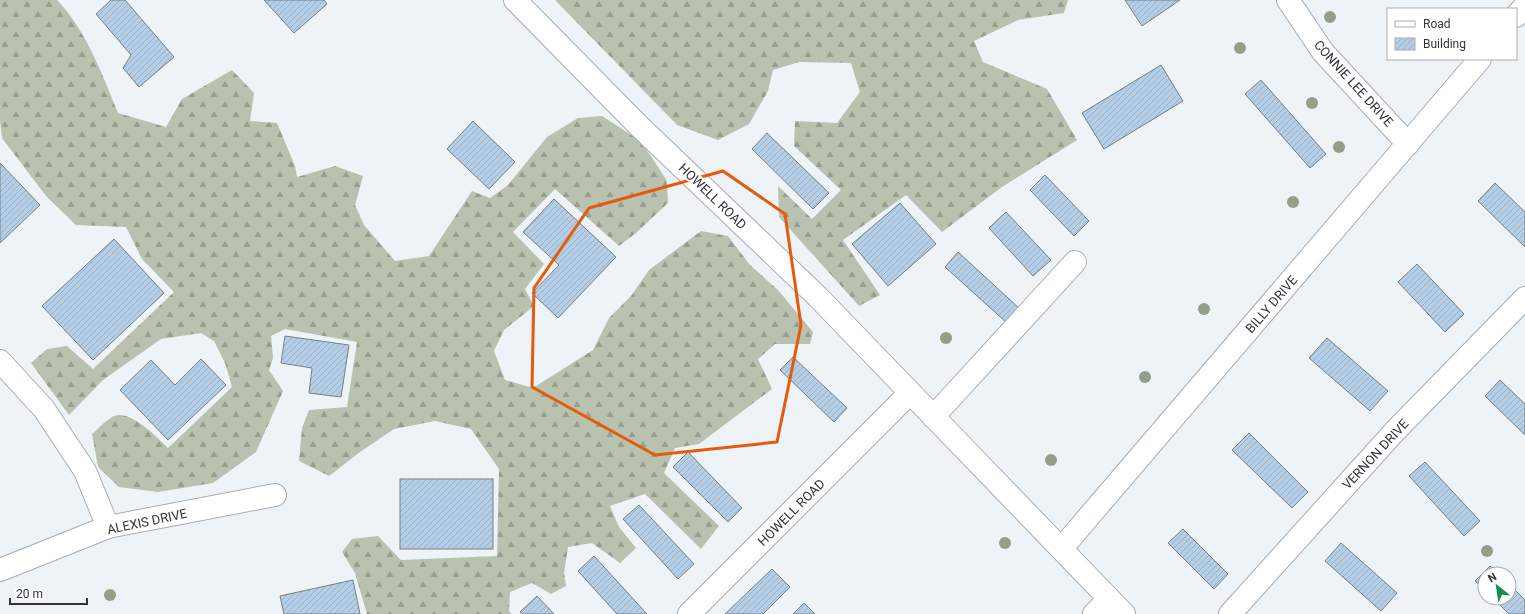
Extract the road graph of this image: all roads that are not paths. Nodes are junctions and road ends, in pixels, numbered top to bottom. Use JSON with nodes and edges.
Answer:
{"nodes":[{"id":1,"x":515,"y":0,"type":"edge"},
{"id":2,"x":1288,"y":0,"type":"edge"},
{"id":3,"x":1525,"y":6,"type":"edge"},
{"id":4,"x":1517,"y":15,"type":"edge"},
{"id":5,"x":1479,"y":60,"type":"edge"},
{"id":6,"x":1408,"y":144,"type":"junction"},
{"id":7,"x":1075,"y":262,"type":"dead end"},
{"id":8,"x":1525,"y":298,"type":"edge"},
{"id":9,"x":0,"y":361,"type":"edge"},
{"id":10,"x":910,"y":394,"type":"junction"},
{"id":11,"x":933,"y":417,"type":"junction"},
{"id":12,"x":275,"y":495,"type":"dead end"},
{"id":13,"x":108,"y":528,"type":"junction"},
{"id":14,"x":1062,"y":548,"type":"junction"},
{"id":15,"x":0,"y":570,"type":"edge"},
{"id":16,"x":1109,"y":599,"type":"junction"},
{"id":17,"x":689,"y":614,"type":"edge"},
{"id":18,"x":1094,"y":614,"type":"edge"},
{"id":19,"x":1124,"y":614,"type":"edge"},
{"id":20,"x":1230,"y":614,"type":"edge"}],
"edges":[{"from":1,"to":10,"type":"street","name":"HOWELL ROAD"},
{"from":2,"to":6,"type":"street","name":"CONNIE LEE DRIVE"},
{"from":3,"to":4,"type":"street"},
{"from":5,"to":6,"type":"street","name":"BILLY DRIVE"},
{"from":6,"to":14,"type":"street","name":"BILLY DRIVE"},
{"from":7,"to":11,"type":"street"},
{"from":8,"to":20,"type":"street","name":"VERNON DRIVE"},
{"from":9,"to":13,"type":"street"},
{"from":10,"to":11,"type":"street","name":"HOWELL ROAD"},
{"from":10,"to":17,"type":"street","name":"HOWELL ROAD"},
{"from":11,"to":14,"type":"street","name":"HOWELL ROAD"},
{"from":12,"to":13,"type":"street","name":"ALEXIS DRIVE"},
{"from":13,"to":15,"type":"street","name":"ALEXIS DRIVE"},
{"from":14,"to":16,"type":"street","name":"HOWELL ROAD"},
{"from":16,"to":18,"type":"street"},
{"from":16,"to":19,"type":"street","name":"HOWELL ROAD"}]}
